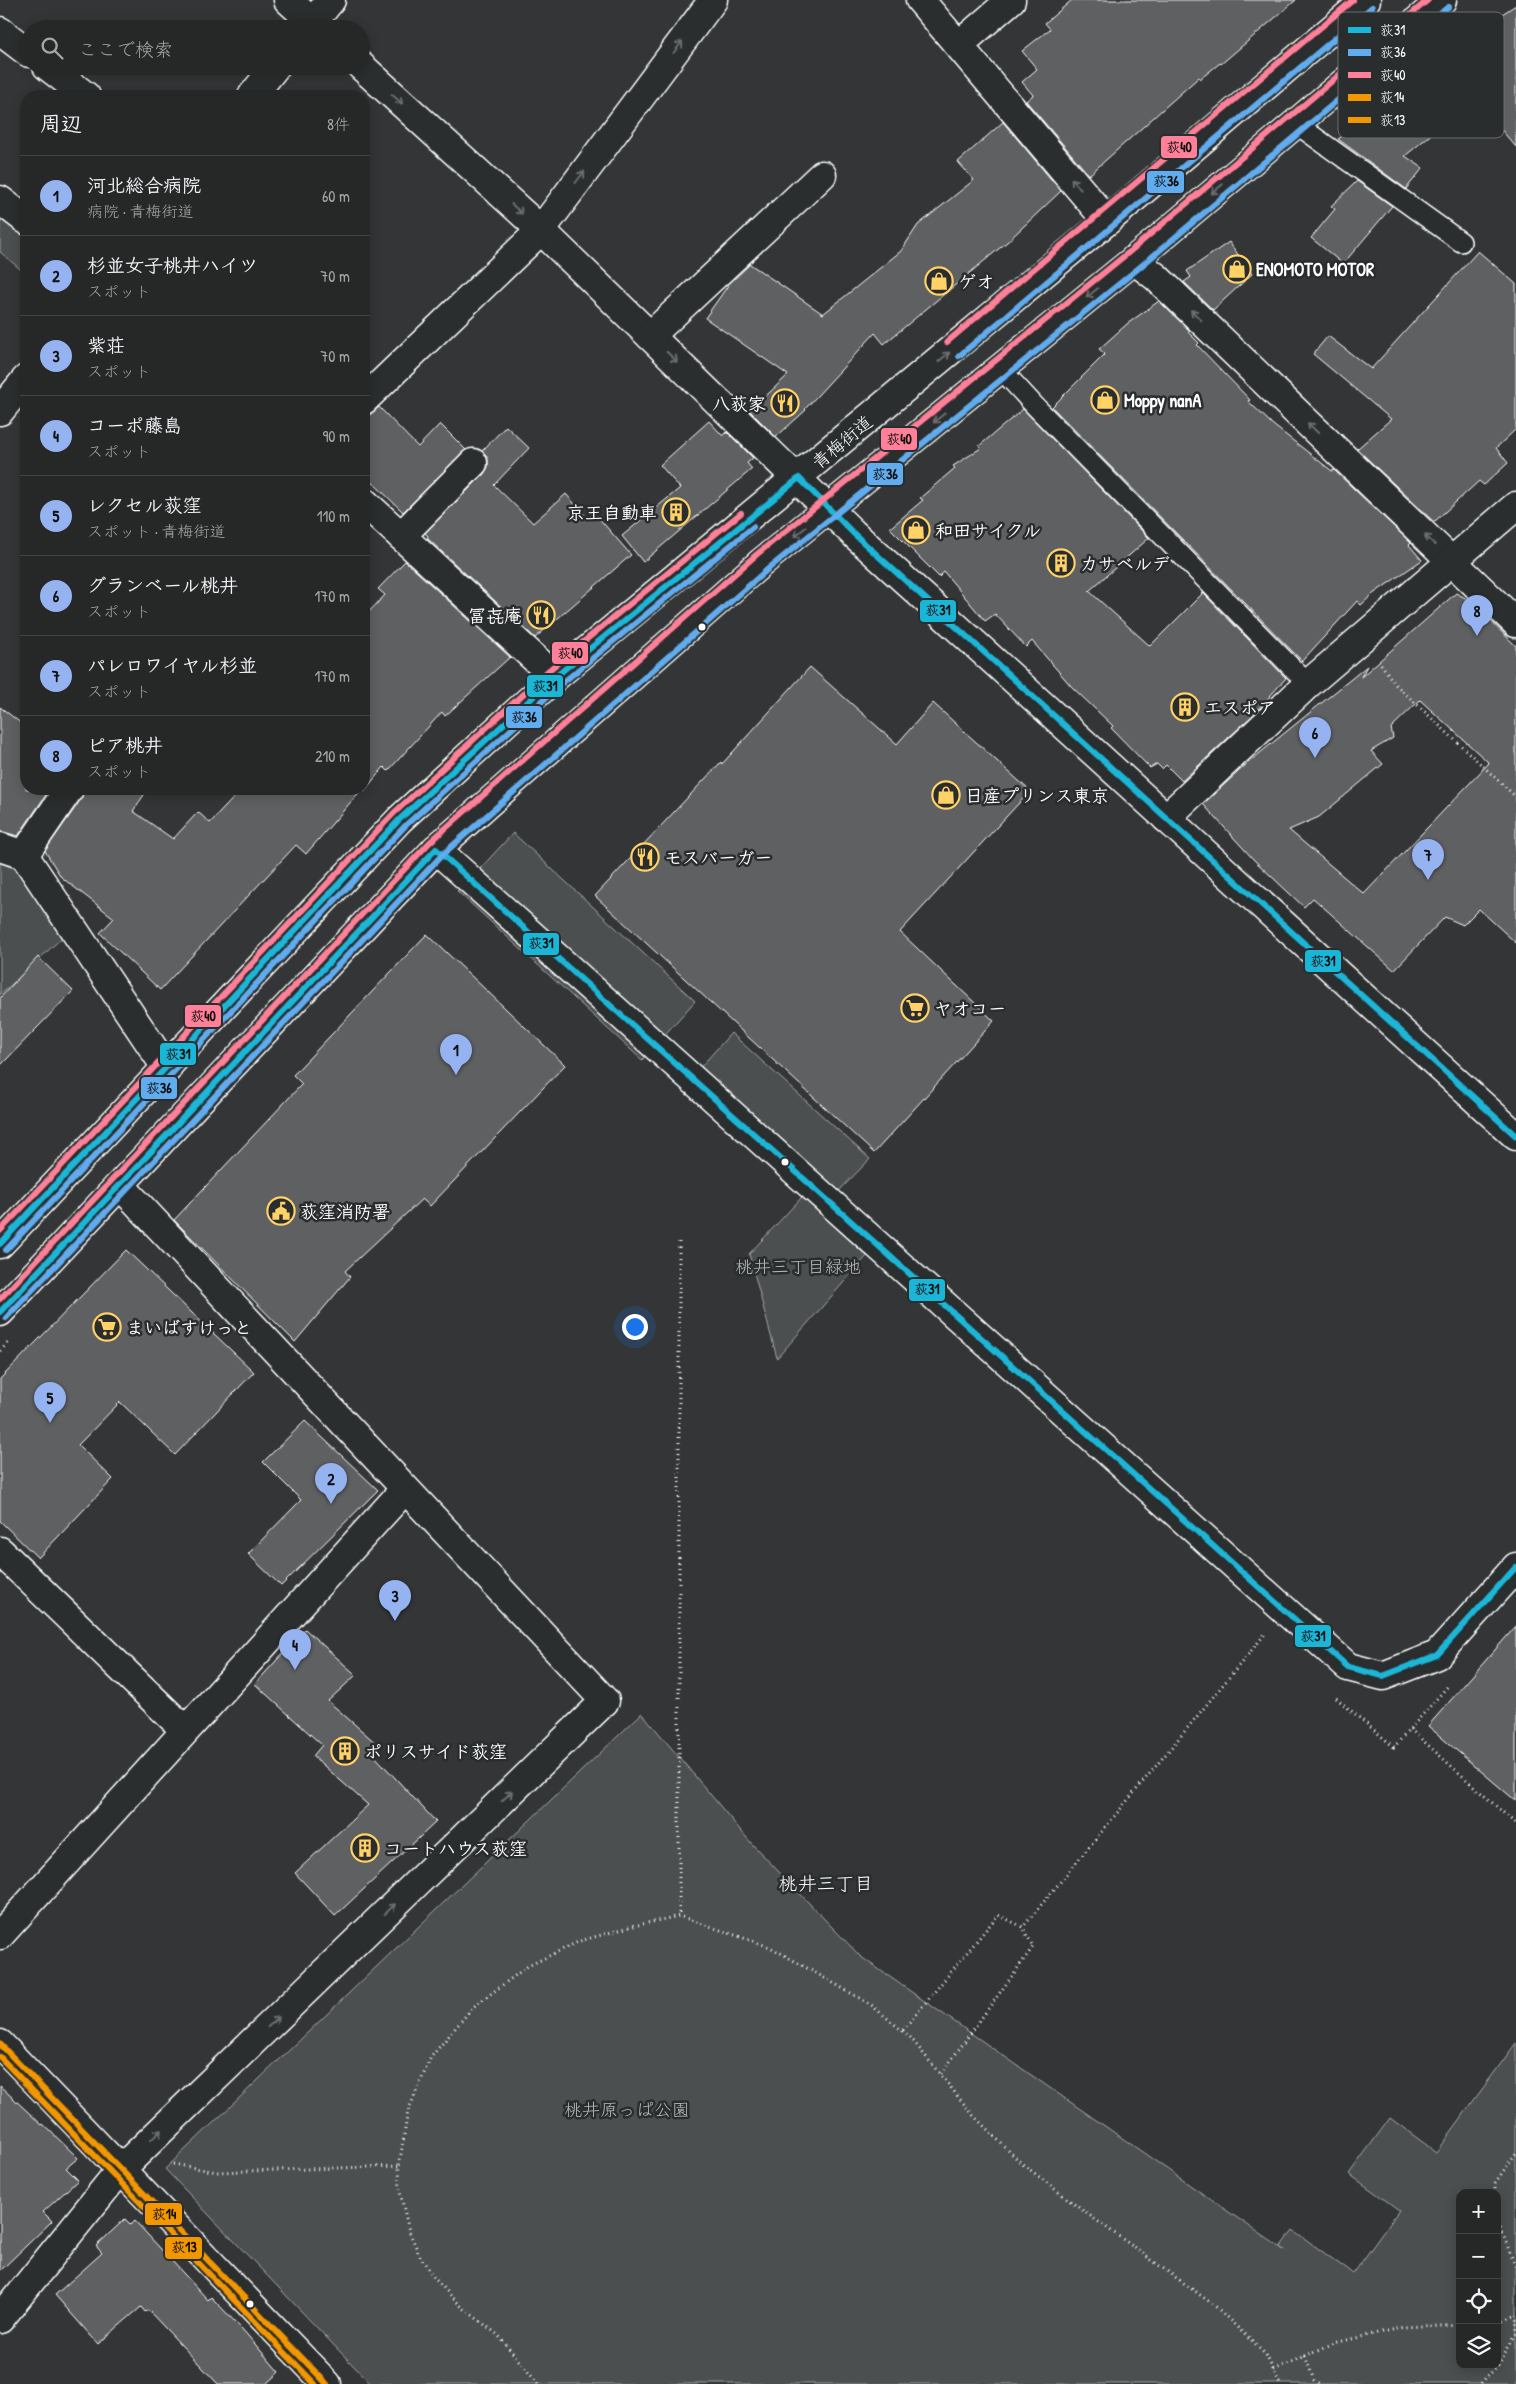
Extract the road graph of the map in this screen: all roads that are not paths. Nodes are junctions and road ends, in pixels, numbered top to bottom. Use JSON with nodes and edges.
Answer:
{"nodes":[{"id":1,"x":288,"y":0,"type":"edge"},
{"id":2,"x":331,"y":0,"type":"edge"},
{"id":3,"x":713,"y":0,"type":"edge"},
{"id":4,"x":920,"y":0,"type":"edge"},
{"id":5,"x":1011,"y":0,"type":"edge"},
{"id":6,"x":1366,"y":0,"type":"edge"},
{"id":7,"x":1442,"y":0,"type":"edge"},
{"id":8,"x":1352,"y":12,"type":"edge"},
{"id":9,"x":1428,"y":12,"type":"edge"},
{"id":10,"x":308,"y":20,"type":"edge"},
{"id":11,"x":318,"y":20,"type":"edge"},
{"id":12,"x":1338,"y":24,"type":"edge"},
{"id":13,"x":0,"y":31,"type":"edge"},
{"id":14,"x":960,"y":44,"type":"junction"},
{"id":15,"x":20,"y":46,"type":"edge"},
{"id":16,"x":370,"y":74,"type":"edge"},
{"id":17,"x":59,"y":75,"type":"edge"},
{"id":18,"x":269,"y":75,"type":"edge"},
{"id":19,"x":1338,"y":87,"type":"edge"},
{"id":20,"x":78,"y":90,"type":"edge"},
{"id":21,"x":257,"y":90,"type":"edge"},
{"id":22,"x":1295,"y":123,"type":"junction"},
{"id":23,"x":822,"y":175,"type":"dead end"},
{"id":24,"x":0,"y":200,"type":"edge"},
{"id":25,"x":20,"y":215,"type":"edge"},
{"id":26,"x":1107,"y":221,"type":"junction"},
{"id":27,"x":541,"y":230,"type":"junction"},
{"id":28,"x":1461,"y":242,"type":"dead end"},
{"id":29,"x":1134,"y":260,"type":"junction"},
{"id":30,"x":650,"y":336,"type":"junction"},
{"id":31,"x":1000,"y":368,"type":"junction"},
{"id":32,"x":20,"y":386,"type":"edge"},
{"id":33,"x":370,"y":394,"type":"edge"},
{"id":34,"x":0,"y":411,"type":"edge"},
{"id":35,"x":473,"y":463,"type":"dead end"},
{"id":36,"x":799,"y":478,"type":"junction"},
{"id":37,"x":1516,"y":506,"type":"edge"},
{"id":38,"x":370,"y":508,"type":"edge"},
{"id":39,"x":828,"y":509,"type":"junction"},
{"id":40,"x":401,"y":536,"type":"junction"},
{"id":41,"x":1452,"y":561,"type":"junction"},
{"id":42,"x":1516,"y":623,"type":"edge"},
{"id":43,"x":554,"y":677,"type":"junction"},
{"id":44,"x":1308,"y":684,"type":"junction"},
{"id":45,"x":63,"y":795,"type":"edge"},
{"id":46,"x":1166,"y":818,"type":"junction"},
{"id":47,"x":436,"y":849,"type":"junction"},
{"id":48,"x":12,"y":851,"type":"edge"},
{"id":49,"x":167,"y":1069,"type":"junction"},
{"id":50,"x":1516,"y":1136,"type":"edge"},
{"id":51,"x":121,"y":1186,"type":"junction"},
{"id":52,"x":0,"y":1244,"type":"edge"},
{"id":53,"x":0,"y":1312,"type":"edge"},
{"id":54,"x":405,"y":1489,"type":"junction"},
{"id":55,"x":0,"y":1550,"type":"edge"},
{"id":56,"x":1516,"y":1567,"type":"edge"},
{"id":57,"x":185,"y":1730,"type":"junction"},
{"id":58,"x":0,"y":1935,"type":"edge"},
{"id":59,"x":0,"y":2044,"type":"edge"},
{"id":60,"x":121,"y":2169,"type":"junction"},
{"id":61,"x":0,"y":2319,"type":"edge"},
{"id":62,"x":327,"y":2384,"type":"edge"}],
"edges":[{"from":1,"to":10,"type":"street"},
{"from":2,"to":11,"type":"street"},
{"from":27,"to":3,"type":"street","one_way":true},
{"from":4,"to":14,"type":"street"},
{"from":5,"to":14,"type":"street"},
{"from":6,"to":8,"type":"street","name":"青梅街道"},
{"from":7,"to":9,"type":"street"},
{"from":12,"to":26,"type":"street","name":"青梅街道"},
{"from":13,"to":15,"type":"street"},
{"from":26,"to":14,"type":"street","one_way":true},
{"from":16,"to":27,"type":"street","one_way":true},
{"from":17,"to":20,"type":"street"},
{"from":18,"to":21,"type":"street"},
{"from":19,"to":22,"type":"street"},
{"from":22,"to":28,"type":"lane"},
{"from":22,"to":29,"type":"street","one_way":true},
{"from":23,"to":30,"type":"street"},
{"from":24,"to":25,"type":"street"},
{"from":36,"to":26,"type":"street","name":"青梅街道","one_way":true},
{"from":27,"to":30,"type":"street"},
{"from":27,"to":33,"type":"street"},
{"from":29,"to":31,"type":"street","one_way":true},
{"from":41,"to":29,"type":"street","one_way":true},
{"from":30,"to":36,"type":"street","one_way":true},
{"from":31,"to":39,"type":"street","one_way":true},
{"from":31,"to":44,"type":"lane"},
{"from":32,"to":34,"type":"street"},
{"from":35,"to":40,"type":"street"},
{"from":36,"to":39,"type":"street"},
{"from":36,"to":43,"type":"street","name":"青梅街道"},
{"from":37,"to":41,"type":"street"},
{"from":38,"to":40,"type":"street"},
{"from":39,"to":46,"type":"street"},
{"from":39,"to":47,"type":"street","one_way":true},
{"from":40,"to":43,"type":"street"},
{"from":41,"to":42,"type":"street"},
{"from":41,"to":44,"type":"street"},
{"from":43,"to":49,"type":"street","name":"青梅街道"},
{"from":44,"to":46,"type":"street"},
{"from":45,"to":48,"type":"street"},
{"from":46,"to":50,"type":"street"},
{"from":47,"to":51,"type":"street"},
{"from":47,"to":56,"type":"street"},
{"from":48,"to":49,"type":"street"},
{"from":49,"to":52,"type":"street","name":"青梅街道"},
{"from":51,"to":53,"type":"street"},
{"from":51,"to":54,"type":"street"},
{"from":54,"to":57,"type":"street"},
{"from":60,"to":54,"type":"street","one_way":true},
{"from":55,"to":57,"type":"street"},
{"from":57,"to":58,"type":"street"},
{"from":59,"to":60,"type":"street"},
{"from":60,"to":61,"type":"street"},
{"from":60,"to":62,"type":"street"}]}
